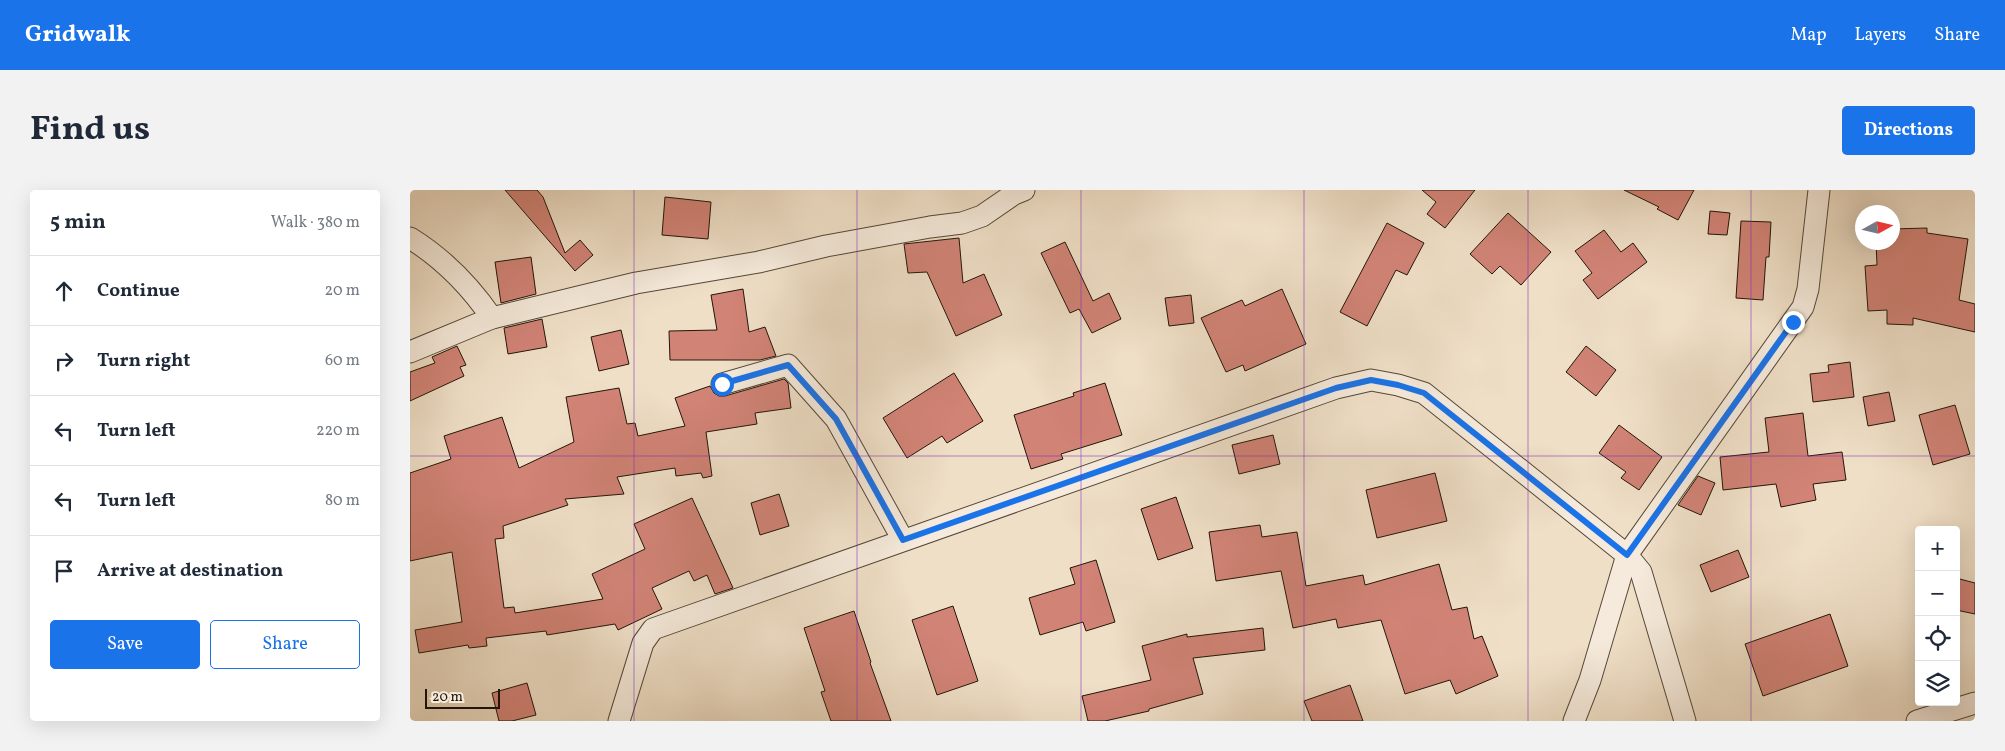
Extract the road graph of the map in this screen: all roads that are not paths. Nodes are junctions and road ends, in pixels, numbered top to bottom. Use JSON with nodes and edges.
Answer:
{"nodes":[{"id":1,"x":1024,"y":190,"type":"edge"},
{"id":2,"x":1818,"y":190,"type":"edge"},
{"id":3,"x":410,"y":238,"type":"edge"},
{"id":4,"x":492,"y":318,"type":"junction"},
{"id":5,"x":410,"y":352,"type":"edge"},
{"id":6,"x":722,"y":384,"type":"dead end"},
{"id":7,"x":903,"y":540,"type":"junction"},
{"id":8,"x":1627,"y":555,"type":"junction"},
{"id":9,"x":1975,"y":703,"type":"edge"},
{"id":10,"x":619,"y":721,"type":"edge"},
{"id":11,"x":1574,"y":721,"type":"edge"},
{"id":12,"x":1685,"y":721,"type":"edge"},
{"id":13,"x":1917,"y":721,"type":"edge"}],
"edges":[{"from":1,"to":4,"type":"street"},
{"from":2,"to":8,"type":"street"},
{"from":3,"to":4,"type":"street"},
{"from":4,"to":5,"type":"street"},
{"from":6,"to":7,"type":"street"},
{"from":7,"to":8,"type":"street"},
{"from":7,"to":10,"type":"street"},
{"from":8,"to":11,"type":"street"},
{"from":8,"to":12,"type":"street"},
{"from":9,"to":13,"type":"street"}]}
